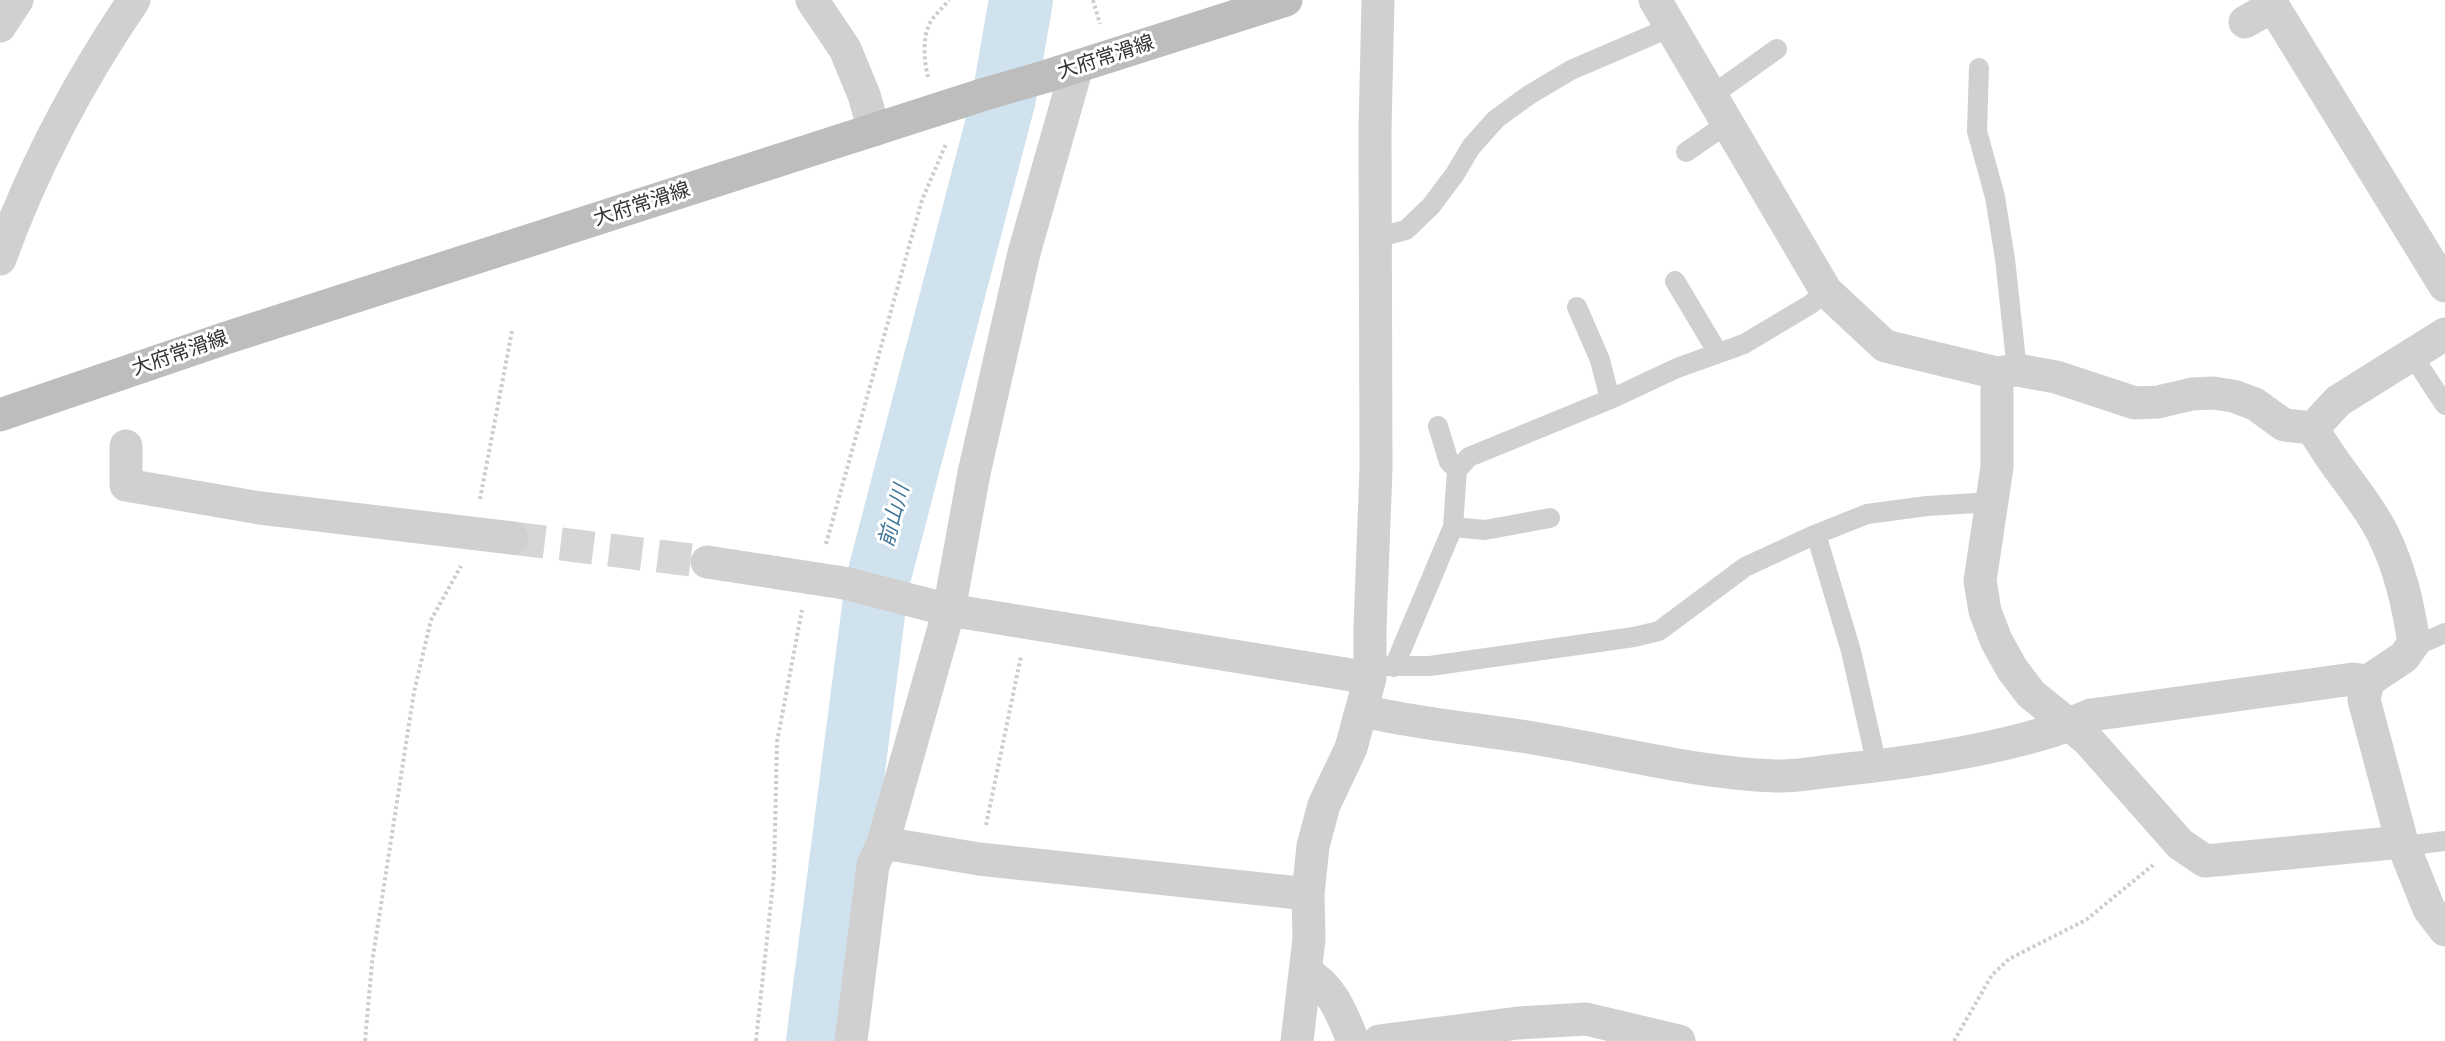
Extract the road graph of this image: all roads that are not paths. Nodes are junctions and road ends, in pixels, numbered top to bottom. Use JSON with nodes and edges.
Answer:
{"nodes":[{"id":1,"x":17,"y":0,"type":"edge"},
{"id":2,"x":134,"y":0,"type":"edge"},
{"id":3,"x":812,"y":0,"type":"edge"},
{"id":4,"x":1286,"y":0,"type":"edge"},
{"id":5,"x":1378,"y":0,"type":"edge"},
{"id":6,"x":2278,"y":3,"type":"edge"},
{"id":7,"x":1663,"y":13,"type":"edge"},
{"id":8,"x":2245,"y":22,"type":"dead end"},
{"id":9,"x":0,"y":26,"type":"edge"},
{"id":10,"x":1777,"y":49,"type":"dead end"},
{"id":11,"x":1077,"y":67,"type":"junction"},
{"id":12,"x":1979,"y":68,"type":"dead end"},
{"id":13,"x":1720,"y":110,"type":"junction"},
{"id":14,"x":874,"y":130,"type":"junction"},
{"id":15,"x":1686,"y":152,"type":"dead end"},
{"id":16,"x":1375,"y":238,"type":"junction"},
{"id":17,"x":0,"y":259,"type":"edge"},
{"id":18,"x":1675,"y":281,"type":"dead end"},
{"id":19,"x":2445,"y":286,"type":"edge"},
{"id":20,"x":1826,"y":291,"type":"junction"},
{"id":21,"x":1577,"y":307,"type":"dead end"},
{"id":22,"x":2445,"y":334,"type":"edge"},
{"id":23,"x":1718,"y":354,"type":"junction"},
{"id":24,"x":2412,"y":355,"type":"junction"},
{"id":25,"x":2007,"y":372,"type":"junction"},
{"id":26,"x":1610,"y":399,"type":"junction"},
{"id":27,"x":2445,"y":405,"type":"edge"},
{"id":28,"x":0,"y":415,"type":"edge"},
{"id":29,"x":1438,"y":426,"type":"dead end"},
{"id":30,"x":2313,"y":428,"type":"junction"},
{"id":31,"x":126,"y":446,"type":"dead end"},
{"id":32,"x":1457,"y":470,"type":"junction"},
{"id":33,"x":1993,"y":502,"type":"junction"},
{"id":34,"x":1550,"y":518,"type":"dead end"},
{"id":35,"x":1453,"y":527,"type":"junction"},
{"id":36,"x":1816,"y":534,"type":"junction"},
{"id":37,"x":512,"y":538,"type":"tunnel mouth"},
{"id":38,"x":707,"y":562,"type":"tunnel mouth"},
{"id":39,"x":941,"y":608,"type":"junction"},
{"id":40,"x":2445,"y":633,"type":"edge"},
{"id":41,"x":2414,"y":643,"type":"junction"},
{"id":42,"x":1378,"y":670,"type":"junction"},
{"id":43,"x":2368,"y":681,"type":"junction"},
{"id":44,"x":1363,"y":711,"type":"junction"},
{"id":45,"x":2068,"y":722,"type":"junction"},
{"id":46,"x":1877,"y":766,"type":"junction"},
{"id":47,"x":2445,"y":841,"type":"edge"},
{"id":48,"x":883,"y":843,"type":"junction"},
{"id":49,"x":2403,"y":844,"type":"junction"},
{"id":50,"x":1308,"y":894,"type":"junction"},
{"id":51,"x":2445,"y":930,"type":"edge"},
{"id":52,"x":1305,"y":972,"type":"junction"},
{"id":53,"x":851,"y":1041,"type":"edge"},
{"id":54,"x":1297,"y":1041,"type":"edge"},
{"id":55,"x":1353,"y":1041,"type":"edge"},
{"id":56,"x":1379,"y":1041,"type":"edge"},
{"id":57,"x":1679,"y":1041,"type":"edge"}],
"edges":[{"from":1,"to":9,"type":"street"},
{"from":2,"to":17,"type":"street"},
{"from":3,"to":14,"type":"street"},
{"from":4,"to":11,"type":"main road","name":"大府常滑線"},
{"from":5,"to":16,"type":"street"},
{"from":6,"to":8,"type":"street"},
{"from":6,"to":19,"type":"street"},
{"from":7,"to":13,"type":"street"},
{"from":7,"to":16,"type":"lane"},
{"from":10,"to":13,"type":"lane"},
{"from":11,"to":14,"type":"main road","name":"大府常滑線"},
{"from":11,"to":39,"type":"street"},
{"from":12,"to":25,"type":"lane"},
{"from":13,"to":15,"type":"lane"},
{"from":13,"to":20,"type":"street"},
{"from":14,"to":28,"type":"main road","name":"大府常滑線"},
{"from":16,"to":42,"type":"street"},
{"from":18,"to":23,"type":"lane"},
{"from":20,"to":23,"type":"lane"},
{"from":20,"to":25,"type":"street"},
{"from":21,"to":26,"type":"lane"},
{"from":22,"to":24,"type":"street"},
{"from":23,"to":26,"type":"lane"},
{"from":24,"to":27,"type":"lane"},
{"from":24,"to":30,"type":"street"},
{"from":25,"to":30,"type":"street"},
{"from":25,"to":33,"type":"street"},
{"from":26,"to":32,"type":"lane"},
{"from":29,"to":32,"type":"lane"},
{"from":30,"to":41,"type":"street"},
{"from":31,"to":37,"type":"street"},
{"from":32,"to":35,"type":"lane"},
{"from":33,"to":36,"type":"lane"},
{"from":33,"to":45,"type":"street"},
{"from":34,"to":35,"type":"lane"},
{"from":35,"to":42,"type":"lane"},
{"from":36,"to":42,"type":"lane"},
{"from":36,"to":46,"type":"lane"},
{"from":38,"to":39,"type":"street"},
{"from":39,"to":42,"type":"street"},
{"from":39,"to":48,"type":"street"},
{"from":40,"to":41,"type":"lane"},
{"from":41,"to":43,"type":"street"},
{"from":42,"to":44,"type":"street"},
{"from":43,"to":45,"type":"street"},
{"from":43,"to":49,"type":"street"},
{"from":44,"to":46,"type":"street"},
{"from":44,"to":50,"type":"street"},
{"from":45,"to":46,"type":"street"},
{"from":45,"to":49,"type":"street"},
{"from":47,"to":49,"type":"lane"},
{"from":48,"to":50,"type":"street"},
{"from":48,"to":53,"type":"street"},
{"from":49,"to":51,"type":"street"},
{"from":50,"to":52,"type":"street"},
{"from":52,"to":54,"type":"street"},
{"from":52,"to":55,"type":"street"},
{"from":56,"to":57,"type":"street"}]}
